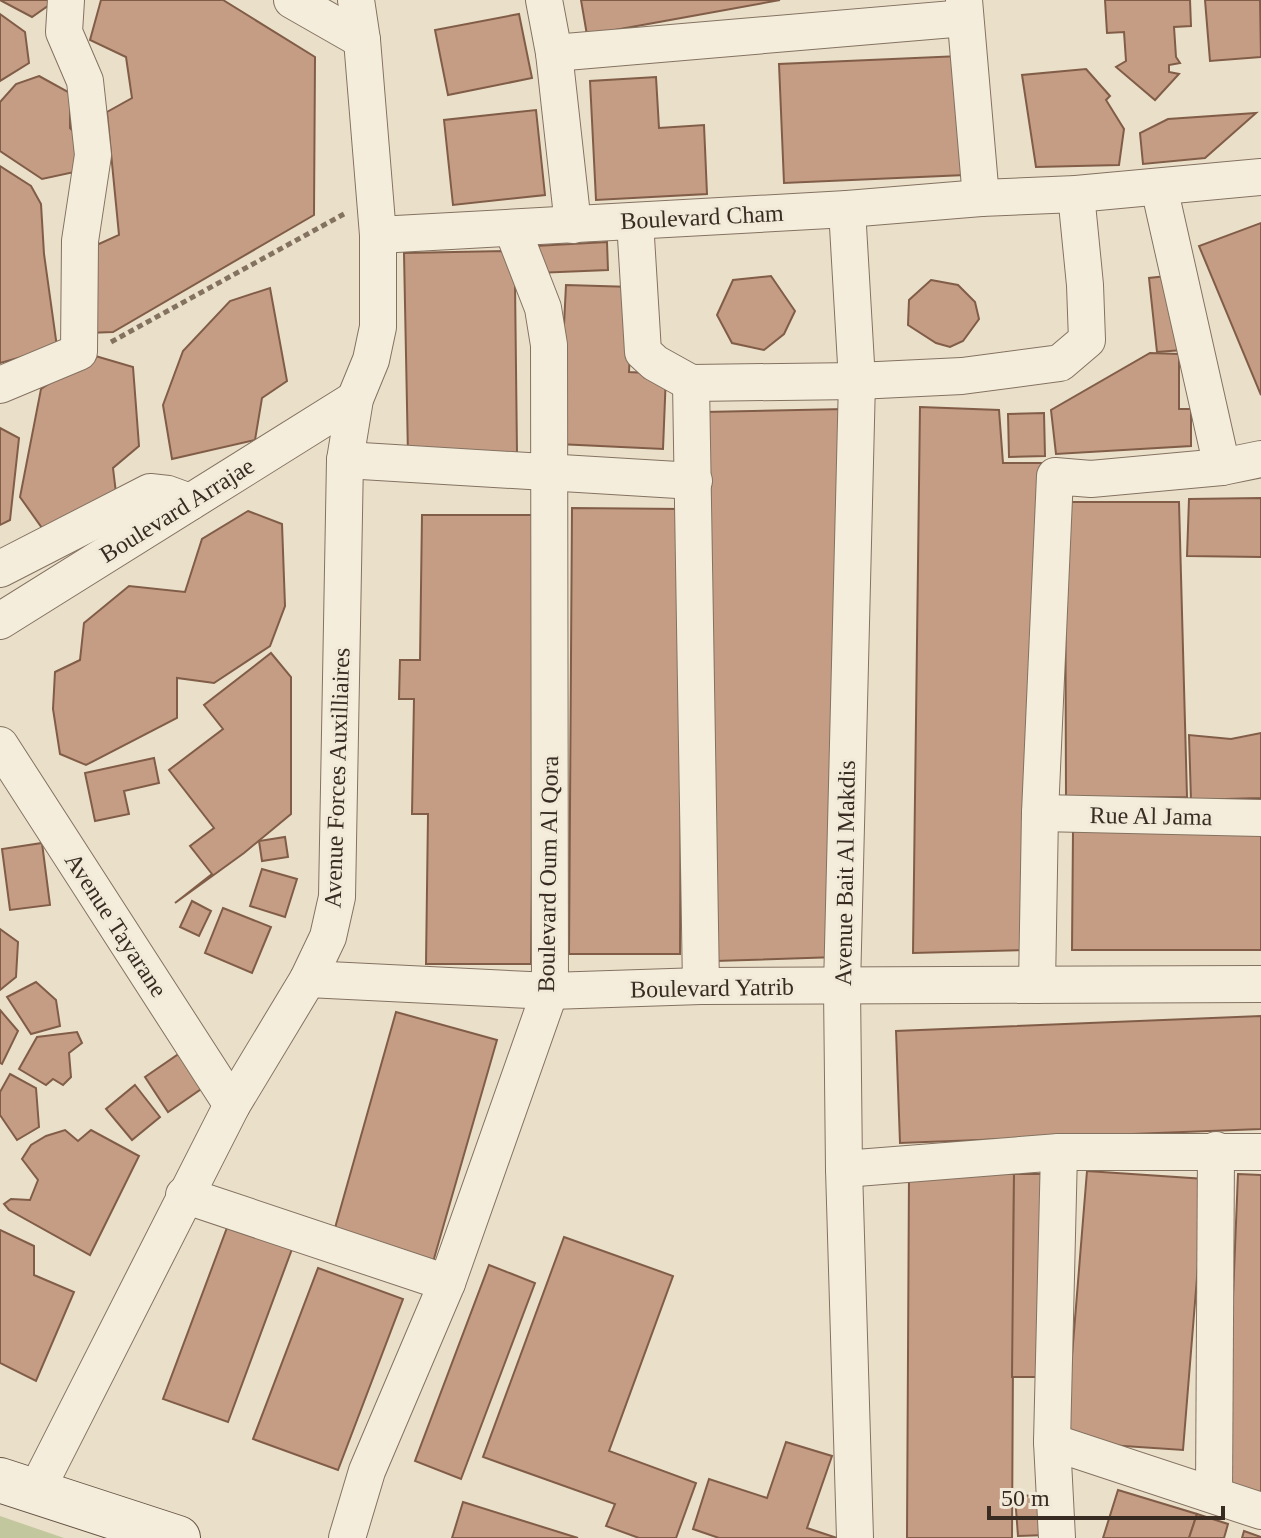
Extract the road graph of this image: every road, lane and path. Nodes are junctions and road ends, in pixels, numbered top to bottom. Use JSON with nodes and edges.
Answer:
{"nodes":[{"id":1,"x":66,"y":0,"type":"edge"},
{"id":2,"x":292,"y":0,"type":"edge"},
{"id":3,"x":356,"y":0,"type":"edge"},
{"id":4,"x":544,"y":0,"type":"edge"},
{"id":5,"x":965,"y":9,"type":"edge"},
{"id":6,"x":362,"y":40,"type":"junction"},
{"id":7,"x":554,"y":53,"type":"junction"},
{"id":8,"x":1261,"y":177,"type":"edge"},
{"id":9,"x":1159,"y":187,"type":"junction"},
{"id":10,"x":1076,"y":194,"type":"junction"},
{"id":11,"x":375,"y":196,"type":"junction"},
{"id":12,"x":981,"y":198,"type":"junction"},
{"id":13,"x":847,"y":209,"type":"junction"},
{"id":14,"x":635,"y":221,"type":"junction"},
{"id":15,"x":573,"y":225,"type":"junction"},
{"id":16,"x":512,"y":228,"type":"junction"},
{"id":17,"x":378,"y":235,"type":"junction"},
{"id":18,"x":79,"y":352,"type":"junction"},
{"id":19,"x":857,"y":381,"type":"junction"},
{"id":20,"x":691,"y":383,"type":"junction"},
{"id":21,"x":0,"y":385,"type":"edge"},
{"id":22,"x":355,"y":399,"type":"junction"},
{"id":23,"x":1261,"y":459,"type":"edge"},
{"id":24,"x":345,"y":460,"type":"junction"},
{"id":25,"x":1222,"y":467,"type":"junction"},
{"id":26,"x":548,"y":473,"type":"junction"},
{"id":27,"x":694,"y":481,"type":"junction"},
{"id":28,"x":190,"y":502,"type":"junction"},
{"id":29,"x":0,"y":569,"type":"edge"},
{"id":30,"x":0,"y":621,"type":"edge"},
{"id":31,"x":0,"y":745,"type":"edge"},
{"id":32,"x":1040,"y":813,"type":"junction"},
{"id":33,"x":1261,"y":818,"type":"edge"},
{"id":34,"x":308,"y":979,"type":"junction"},
{"id":35,"x":1261,"y":984,"type":"edge"},
{"id":36,"x":1037,"y":985,"type":"junction"},
{"id":37,"x":701,"y":986,"type":"junction"},
{"id":38,"x":842,"y":987,"type":"junction"},
{"id":39,"x":550,"y":991,"type":"junction"},
{"id":40,"x":232,"y":1105,"type":"junction"},
{"id":41,"x":1216,"y":1150,"type":"junction"},
{"id":42,"x":1059,"y":1152,"type":"junction"},
{"id":43,"x":1261,"y":1152,"type":"edge"},
{"id":44,"x":844,"y":1169,"type":"junction"},
{"id":45,"x":184,"y":1195,"type":"junction"},
{"id":46,"x":447,"y":1283,"type":"junction"},
{"id":47,"x":1052,"y":1442,"type":"junction"},
{"id":48,"x":18,"y":1487,"type":"edge"},
{"id":49,"x":1214,"y":1494,"type":"junction"},
{"id":50,"x":1261,"y":1511,"type":"edge"},
{"id":51,"x":178,"y":1538,"type":"edge"},
{"id":52,"x":347,"y":1538,"type":"edge"},
{"id":53,"x":855,"y":1538,"type":"edge"},
{"id":54,"x":1057,"y":1538,"type":"edge"}],
"edges":[{"from":1,"to":18,"type":"street"},
{"from":2,"to":6,"type":"street"},
{"from":3,"to":6,"type":"street"},
{"from":4,"to":7,"type":"street"},
{"from":5,"to":7,"type":"street"},
{"from":5,"to":12,"type":"street"},
{"from":6,"to":11,"type":"street"},
{"from":7,"to":15,"type":"street"},
{"from":8,"to":9,"type":"street","name":"Boulevard Cham"},
{"from":9,"to":10,"type":"street","name":"Boulevard Cham"},
{"from":9,"to":25,"type":"street"},
{"from":10,"to":12,"type":"street","name":"Boulevard Cham"},
{"from":10,"to":19,"type":"street"},
{"from":11,"to":17,"type":"street"},
{"from":11,"to":18,"type":"path"},
{"from":12,"to":13,"type":"street","name":"Boulevard Cham"},
{"from":13,"to":14,"type":"street","name":"Boulevard Cham"},
{"from":13,"to":19,"type":"street","name":"Avenue Bait Al Makdis"},
{"from":14,"to":15,"type":"street","name":"Boulevard Cham"},
{"from":14,"to":20,"type":"street"},
{"from":15,"to":16,"type":"street","name":"Boulevard Cham"},
{"from":16,"to":17,"type":"street","name":"Boulevard Cham"},
{"from":16,"to":26,"type":"street","name":"Boulevard Oum Al Qora"},
{"from":17,"to":22,"type":"street","name":"Avenue Forces Auxilliaires"},
{"from":18,"to":21,"type":"street"},
{"from":19,"to":20,"type":"street"},
{"from":19,"to":38,"type":"street","name":"Avenue Bait Al Makdis"},
{"from":20,"to":27,"type":"street"},
{"from":22,"to":24,"type":"street","name":"Avenue Forces Auxilliaires"},
{"from":22,"to":28,"type":"street","name":"Boulevard Arrajae"},
{"from":23,"to":25,"type":"street"},
{"from":24,"to":26,"type":"street"},
{"from":24,"to":34,"type":"street","name":"Avenue Forces Auxilliaires"},
{"from":25,"to":32,"type":"street"},
{"from":26,"to":27,"type":"street"},
{"from":26,"to":39,"type":"street","name":"Boulevard Oum Al Qora"},
{"from":27,"to":37,"type":"street"},
{"from":28,"to":29,"type":"street"},
{"from":28,"to":30,"type":"street","name":"Boulevard Arrajae"},
{"from":31,"to":40,"type":"street","name":"Avenue Tayarane"},
{"from":32,"to":33,"type":"street","name":"Rue Al Jama"},
{"from":32,"to":36,"type":"street"},
{"from":34,"to":39,"type":"street","name":"Boulevard Yatrib"},
{"from":34,"to":40,"type":"street","name":"Avenue Forces Auxilliaires"},
{"from":35,"to":36,"type":"street","name":"Boulevard Yatrib"},
{"from":36,"to":38,"type":"street","name":"Boulevard Yatrib"},
{"from":37,"to":38,"type":"street","name":"Boulevard Yatrib"},
{"from":37,"to":39,"type":"street","name":"Boulevard Yatrib"},
{"from":38,"to":44,"type":"street","name":"Avenue Bait Al Makdis"},
{"from":39,"to":46,"type":"street","name":"Boulevard Oum Al Qora"},
{"from":40,"to":45,"type":"street","name":"Avenue Forces Auxilliaires"},
{"from":41,"to":42,"type":"street"},
{"from":41,"to":43,"type":"street"},
{"from":41,"to":49,"type":"street"},
{"from":42,"to":44,"type":"street"},
{"from":42,"to":47,"type":"street"},
{"from":44,"to":53,"type":"street","name":"Avenue Bait Al Makdis"},
{"from":45,"to":46,"type":"street"},
{"from":45,"to":48,"type":"street","name":"Avenue Forces Auxilliaires"},
{"from":46,"to":52,"type":"street","name":"Boulevard Oum Al Qora"},
{"from":47,"to":49,"type":"street"},
{"from":47,"to":54,"type":"street"},
{"from":48,"to":51,"type":"main road"},
{"from":49,"to":50,"type":"street"}]}
